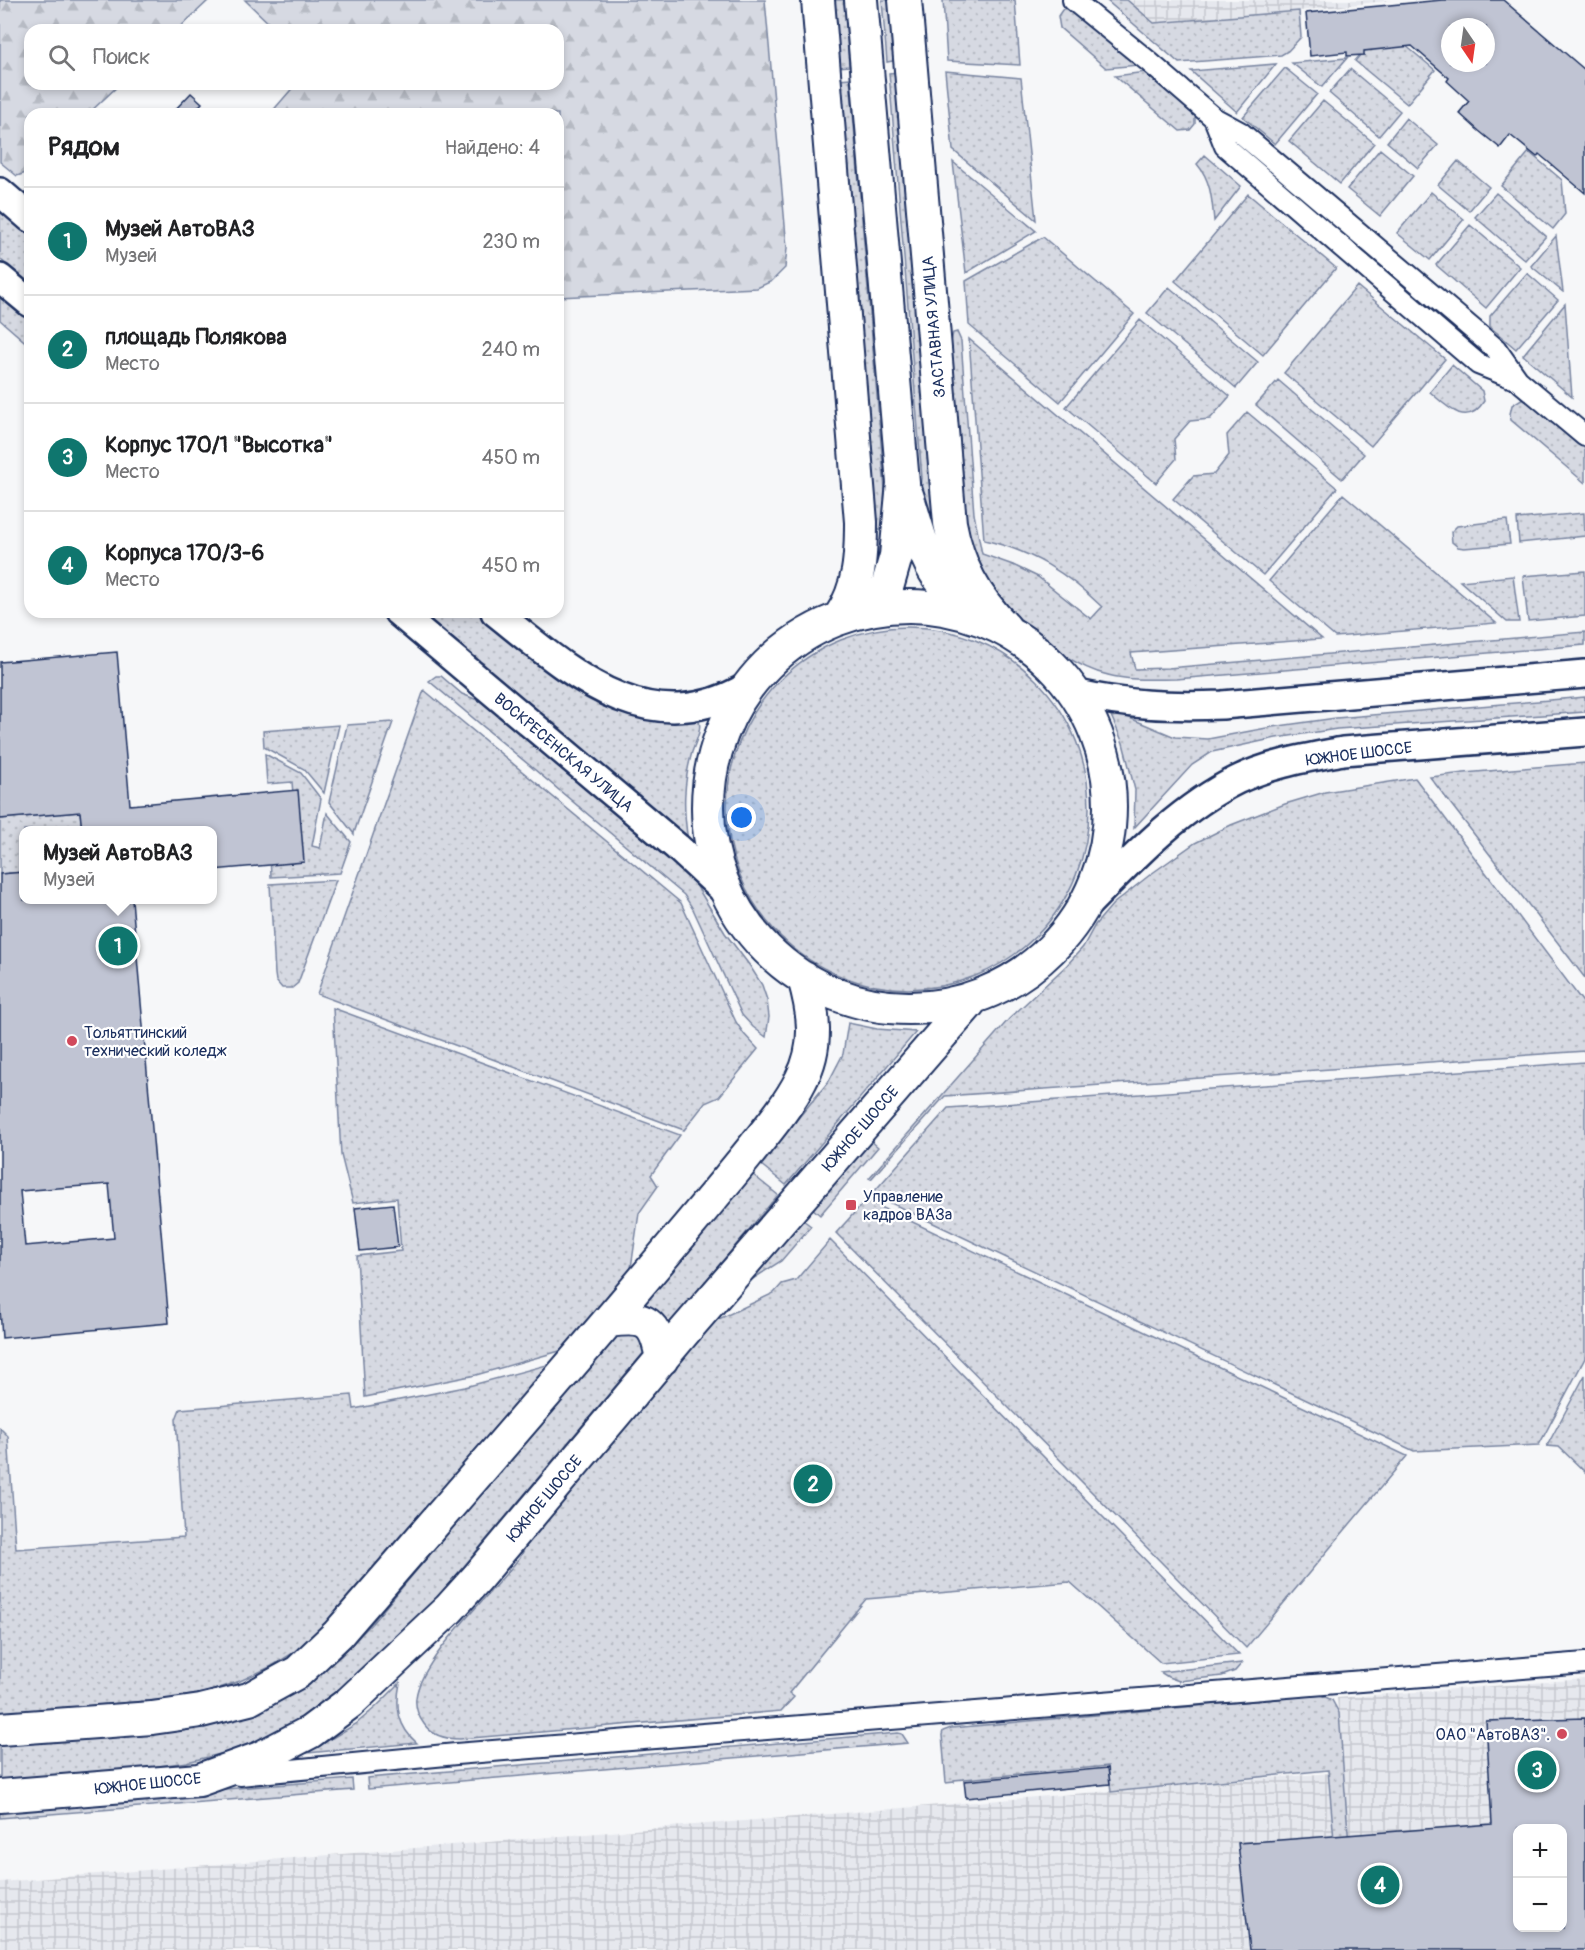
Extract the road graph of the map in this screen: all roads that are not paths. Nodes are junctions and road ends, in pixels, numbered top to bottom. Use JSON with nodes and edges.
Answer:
{"nodes":[{"id":1,"x":818,"y":0,"type":"edge"},
{"id":2,"x":861,"y":0,"type":"edge"},
{"id":3,"x":905,"y":0,"type":"edge"},
{"id":4,"x":1073,"y":0,"type":"edge"},
{"id":5,"x":0,"y":192,"type":"edge"},
{"id":6,"x":24,"y":213,"type":"edge"},
{"id":7,"x":0,"y":278,"type":"edge"},
{"id":8,"x":24,"y":298,"type":"edge"},
{"id":9,"x":1585,"y":436,"type":"edge"},
{"id":10,"x":903,"y":483,"type":"junction"},
{"id":11,"x":875,"y":607,"type":"junction"},
{"id":12,"x":840,"y":617,"type":"junction"},
{"id":13,"x":405,"y":618,"type":"edge"},
{"id":14,"x":503,"y":618,"type":"edge"},
{"id":15,"x":979,"y":618,"type":"junction"},
{"id":16,"x":1011,"y":636,"type":"junction"},
{"id":17,"x":1585,"y":674,"type":"edge"},
{"id":18,"x":745,"y":688,"type":"junction"},
{"id":19,"x":1073,"y":693,"type":"junction"},
{"id":20,"x":1585,"y":732,"type":"edge"},
{"id":21,"x":728,"y":894,"type":"junction"},
{"id":22,"x":1077,"y":915,"type":"junction"},
{"id":23,"x":804,"y":978,"type":"junction"},
{"id":24,"x":969,"y":1003,"type":"junction"},
{"id":25,"x":609,"y":1321,"type":"junction"},
{"id":26,"x":662,"y":1359,"type":"junction"},
{"id":27,"x":1585,"y":1663,"type":"edge"},
{"id":28,"x":0,"y":1729,"type":"edge"},
{"id":29,"x":199,"y":1780,"type":"junction"},
{"id":30,"x":0,"y":1796,"type":"edge"}],
"edges":[{"from":1,"to":12,"type":"main road"},
{"from":2,"to":10,"type":"main road"},
{"from":3,"to":16,"type":"main road","name":"ЗАСТАВНАЯ УЛИЦА"},
{"from":4,"to":9,"type":"street"},
{"from":5,"to":6,"type":"main road"},
{"from":7,"to":8,"type":"main road"},
{"from":10,"to":11,"type":"main road"},
{"from":10,"to":15,"type":"main road"},
{"from":11,"to":12,"type":"main road"},
{"from":11,"to":15,"type":"main road"},
{"from":12,"to":18,"type":"main road"},
{"from":13,"to":21,"type":"main road","name":"ВОСКРЕСЕНСКАЯ УЛИЦА"},
{"from":14,"to":18,"type":"main road"},
{"from":15,"to":16,"type":"main road"},
{"from":16,"to":19,"type":"main road"},
{"from":17,"to":19,"type":"main road"},
{"from":18,"to":21,"type":"main road"},
{"from":19,"to":22,"type":"main road"},
{"from":20,"to":22,"type":"main road","name":"ЮЖНОЕ ШОССЕ"},
{"from":21,"to":23,"type":"main road"},
{"from":22,"to":24,"type":"main road"},
{"from":23,"to":24,"type":"main road"},
{"from":23,"to":25,"type":"main road"},
{"from":24,"to":26,"type":"main road","name":"ЮЖНОЕ ШОССЕ"},
{"from":25,"to":26,"type":"main road"},
{"from":25,"to":28,"type":"main road"},
{"from":26,"to":29,"type":"main road","name":"ЮЖНОЕ ШОССЕ"},
{"from":27,"to":29,"type":"street"},
{"from":29,"to":30,"type":"main road","name":"ЮЖНОЕ ШОССЕ"}]}
